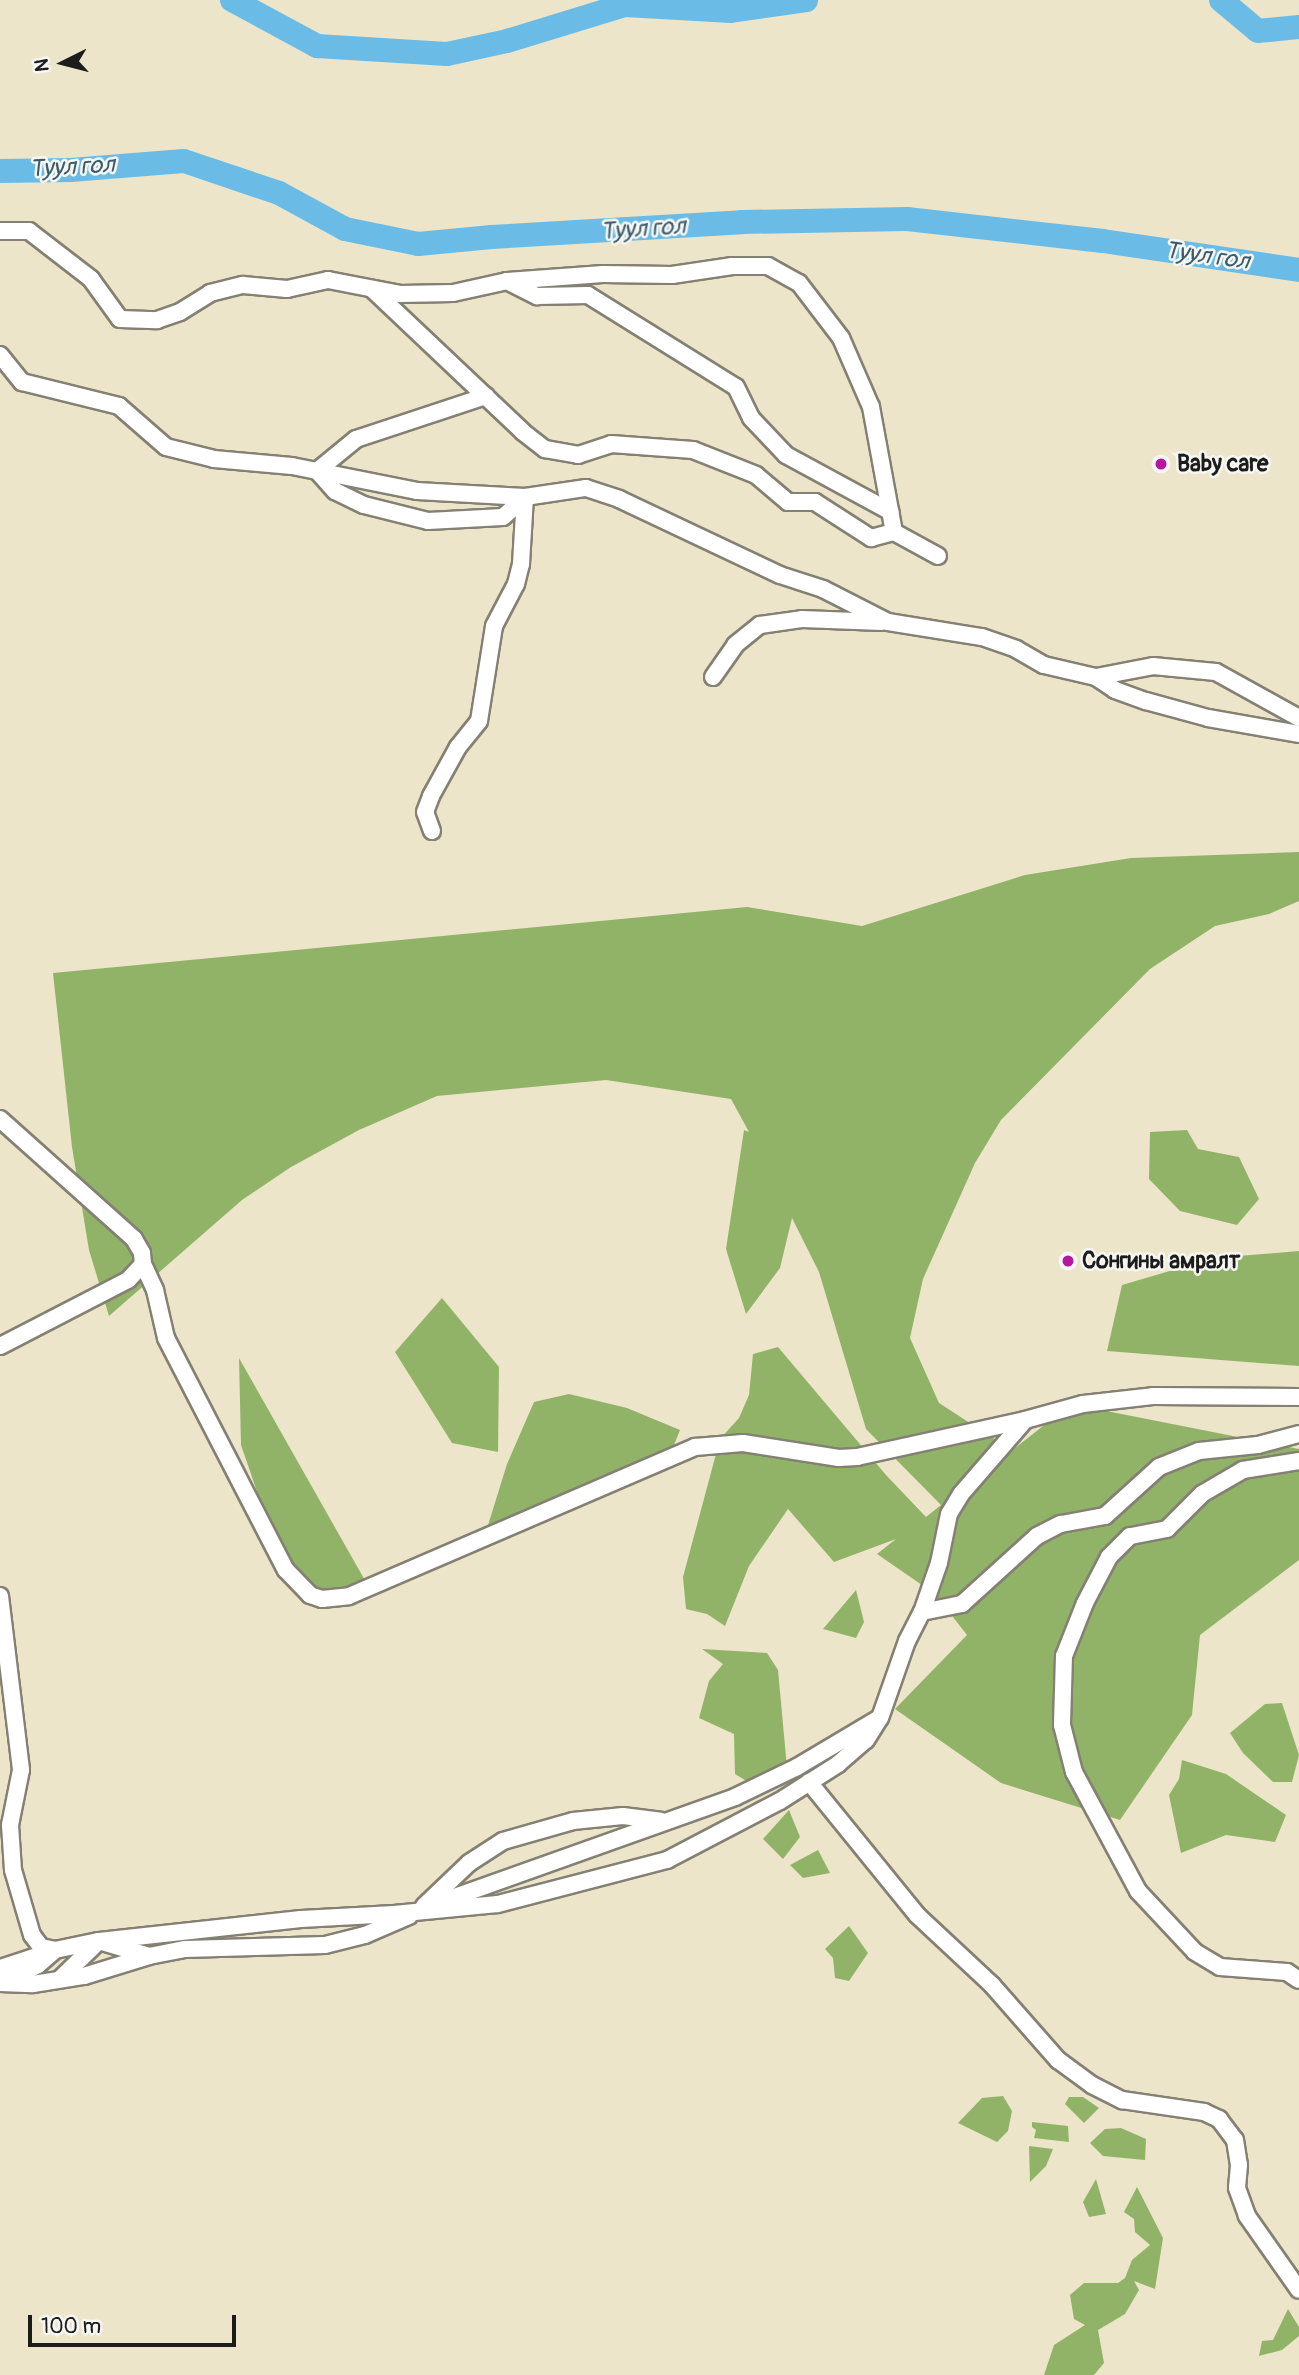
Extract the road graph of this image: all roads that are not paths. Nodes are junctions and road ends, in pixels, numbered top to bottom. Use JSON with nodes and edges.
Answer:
{"nodes":[{"id":1,"x":0,"y":231,"type":"edge"},
{"id":2,"x":507,"y":281,"type":"junction"},
{"id":3,"x":372,"y":289,"type":"junction"},
{"id":4,"x":0,"y":355,"type":"edge"},
{"id":5,"x":486,"y":396,"type":"junction"},
{"id":6,"x":317,"y":471,"type":"junction"},
{"id":7,"x":525,"y":497,"type":"junction"},
{"id":8,"x":891,"y":512,"type":"junction"},
{"id":9,"x":894,"y":532,"type":"junction"},
{"id":10,"x":937,"y":556,"type":"dead end"},
{"id":11,"x":888,"y":622,"type":"junction"},
{"id":12,"x":713,"y":677,"type":"dead end"},
{"id":13,"x":1096,"y":677,"type":"junction"},
{"id":14,"x":1299,"y":718,"type":"edge"},
{"id":15,"x":1299,"y":734,"type":"edge"},
{"id":16,"x":432,"y":831,"type":"dead end"},
{"id":17,"x":0,"y":1119,"type":"edge"},
{"id":18,"x":142,"y":1264,"type":"junction"},
{"id":19,"x":0,"y":1346,"type":"edge"},
{"id":20,"x":1299,"y":1397,"type":"edge"},
{"id":21,"x":1025,"y":1420,"type":"junction"},
{"id":22,"x":1299,"y":1434,"type":"edge"},
{"id":23,"x":1299,"y":1461,"type":"edge"},
{"id":24,"x":0,"y":1596,"type":"edge"},
{"id":25,"x":922,"y":1612,"type":"junction"},
{"id":26,"x":880,"y":1718,"type":"junction"},
{"id":27,"x":808,"y":1782,"type":"junction"},
{"id":28,"x":664,"y":1821,"type":"junction"},
{"id":29,"x":0,"y":1846,"type":"edge"},
{"id":30,"x":13,"y":1870,"type":"junction"},
{"id":31,"x":418,"y":1912,"type":"junction"},
{"id":32,"x":99,"y":1941,"type":"junction"},
{"id":33,"x":55,"y":1950,"type":"junction"},
{"id":34,"x":149,"y":1956,"type":"junction"},
{"id":35,"x":8,"y":1962,"type":"edge"},
{"id":36,"x":1,"y":1978,"type":"edge"},
{"id":37,"x":59,"y":1980,"type":"junction"},
{"id":38,"x":1299,"y":1980,"type":"edge"},
{"id":39,"x":1299,"y":2290,"type":"edge"}],
"edges":[{"from":1,"to":3,"type":"street"},
{"from":2,"to":3,"type":"street"},
{"from":2,"to":8,"type":"street"},
{"from":2,"to":8,"type":"street"},
{"from":3,"to":5,"type":"street"},
{"from":4,"to":6,"type":"street"},
{"from":5,"to":6,"type":"street"},
{"from":5,"to":9,"type":"street"},
{"from":6,"to":7,"type":"street"},
{"from":6,"to":7,"type":"street"},
{"from":7,"to":11,"type":"street"},
{"from":7,"to":16,"type":"street"},
{"from":8,"to":9,"type":"street"},
{"from":9,"to":10,"type":"street"},
{"from":11,"to":12,"type":"street"},
{"from":11,"to":13,"type":"street"},
{"from":13,"to":14,"type":"street"},
{"from":13,"to":15,"type":"street"},
{"from":17,"to":18,"type":"street"},
{"from":18,"to":19,"type":"street"},
{"from":18,"to":21,"type":"street"},
{"from":20,"to":21,"type":"street"},
{"from":21,"to":25,"type":"street"},
{"from":22,"to":25,"type":"street"},
{"from":23,"to":38,"type":"street"},
{"from":24,"to":30,"type":"street"},
{"from":25,"to":26,"type":"street"},
{"from":26,"to":27,"type":"street"},
{"from":26,"to":28,"type":"street"},
{"from":27,"to":31,"type":"street"},
{"from":27,"to":39,"type":"street"},
{"from":28,"to":31,"type":"street"},
{"from":28,"to":31,"type":"street"},
{"from":29,"to":30,"type":"street"},
{"from":30,"to":33,"type":"street"},
{"from":31,"to":32,"type":"street"},
{"from":31,"to":34,"type":"street"},
{"from":32,"to":33,"type":"street"},
{"from":32,"to":34,"type":"street"},
{"from":32,"to":37,"type":"street"},
{"from":33,"to":35,"type":"street"},
{"from":33,"to":36,"type":"street"},
{"from":34,"to":37,"type":"street"},
{"from":35,"to":36,"type":"street"},
{"from":36,"to":37,"type":"street"}]}
